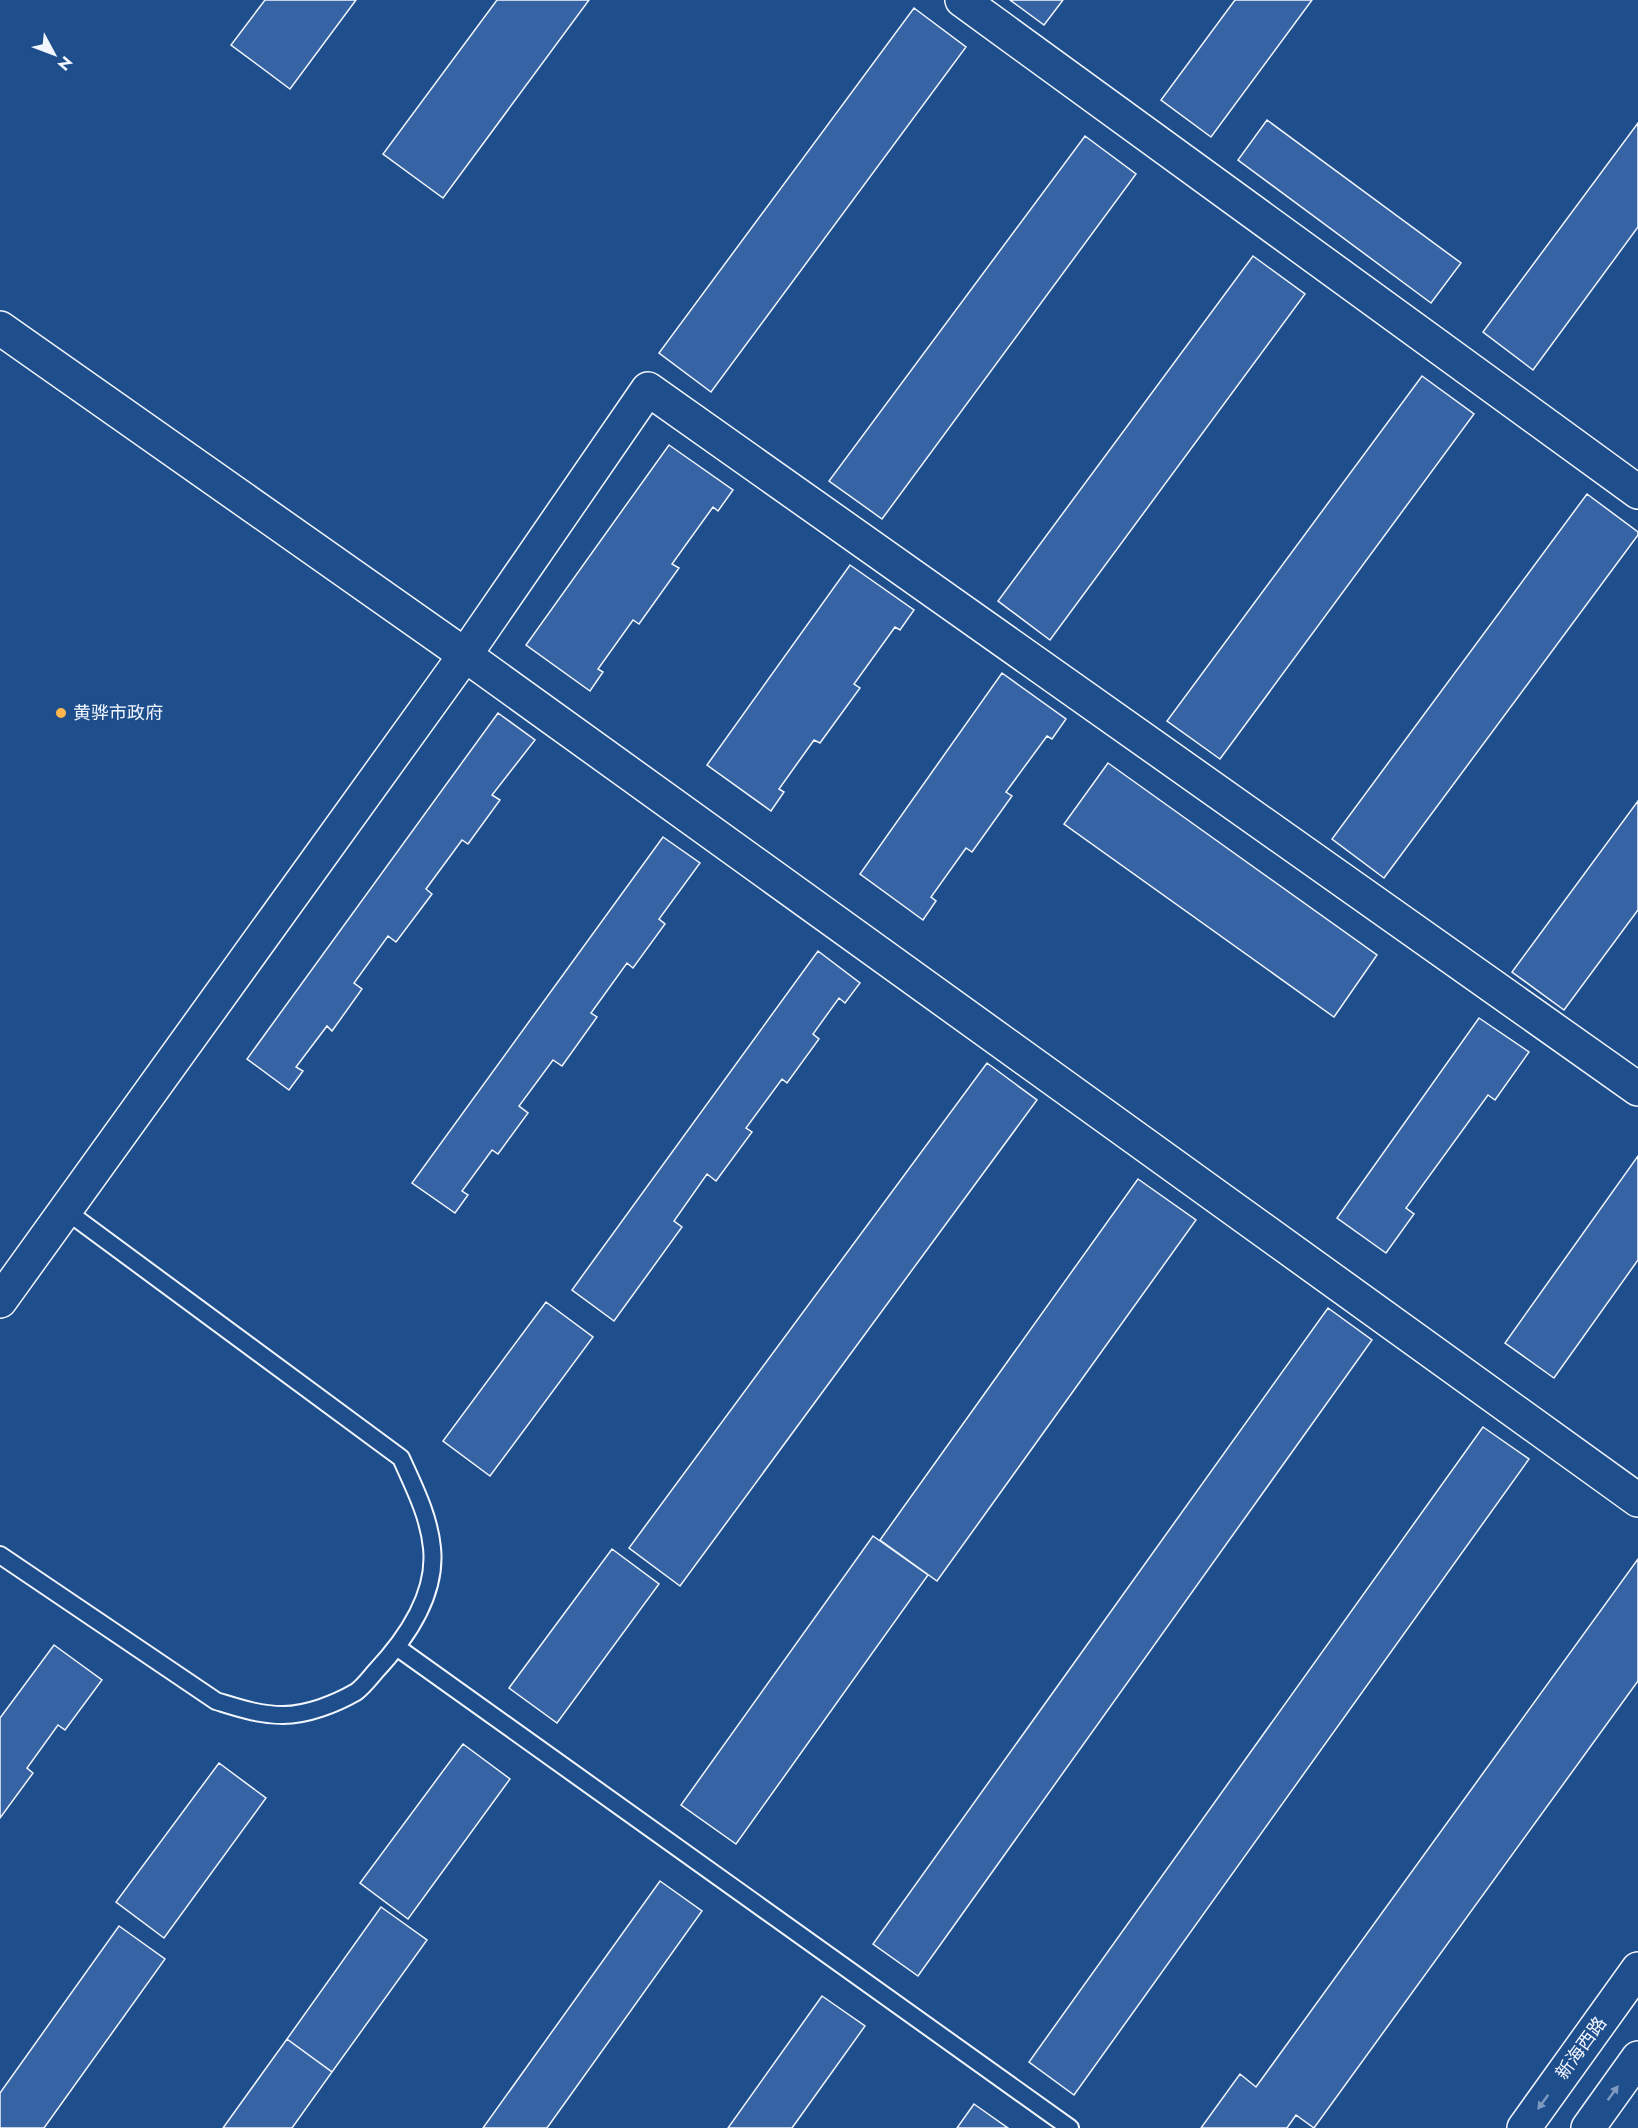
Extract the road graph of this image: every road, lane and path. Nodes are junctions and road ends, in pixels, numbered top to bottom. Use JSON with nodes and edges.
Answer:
{"nodes":[{"id":1,"x":962,"y":0,"type":"edge"},
{"id":2,"x":0,"y":328,"type":"edge"},
{"id":3,"x":1638,"y":492,"type":"edge"},
{"id":4,"x":465,"y":655,"type":"junction"},
{"id":5,"x":1638,"y":1089,"type":"edge"},
{"id":6,"x":65,"y":1210,"type":"junction"},
{"id":7,"x":0,"y":1301,"type":"edge"},
{"id":8,"x":1638,"y":1500,"type":"edge"},
{"id":9,"x":0,"y":1555,"type":"edge"},
{"id":10,"x":398,"y":1648,"type":"junction"},
{"id":11,"x":1638,"y":1969,"type":"edge"},
{"id":12,"x":1638,"y":2058,"type":"edge"},
{"id":13,"x":1070,"y":2128,"type":"edge"},
{"id":14,"x":1524,"y":2128,"type":"edge"},
{"id":15,"x":1588,"y":2128,"type":"edge"}],
"edges":[{"from":1,"to":3,"type":"street"},
{"from":2,"to":4,"type":"street"},
{"from":4,"to":5,"type":"street"},
{"from":4,"to":6,"type":"street"},
{"from":4,"to":8,"type":"street"},
{"from":6,"to":7,"type":"street"},
{"from":6,"to":10,"type":"lane"},
{"from":9,"to":10,"type":"lane"},
{"from":10,"to":13,"type":"lane"},
{"from":11,"to":14,"type":"street","name":"新海西路","one_way":true},
{"from":15,"to":12,"type":"street","one_way":true}]}
